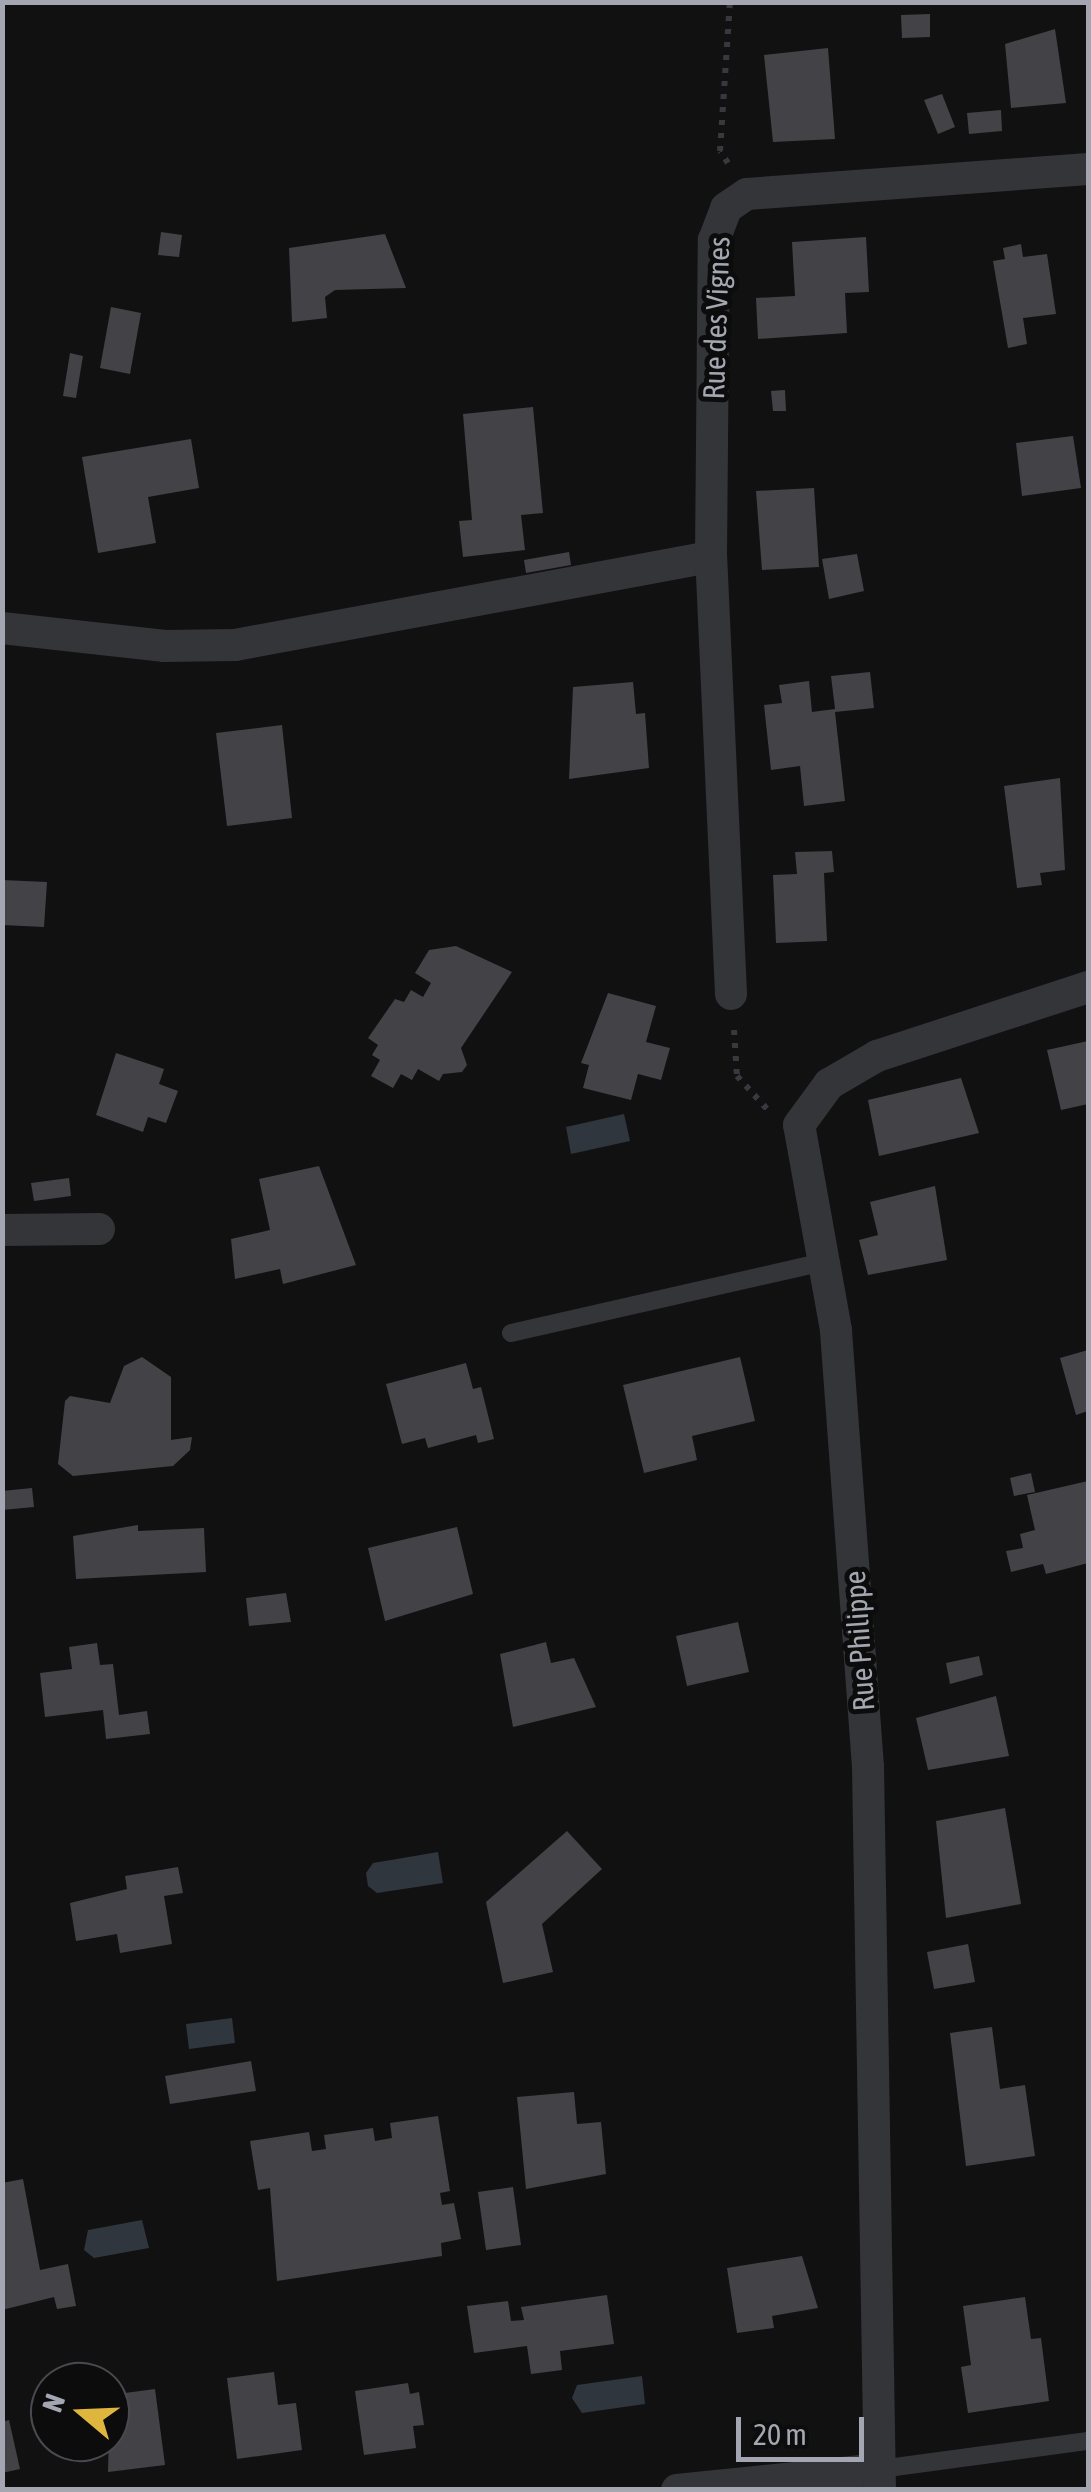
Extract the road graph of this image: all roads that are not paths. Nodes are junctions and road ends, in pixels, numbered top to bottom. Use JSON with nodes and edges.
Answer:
{"nodes":[{"id":1,"x":1088,"y":170,"type":"edge"},
{"id":2,"x":710,"y":557,"type":"junction"},
{"id":3,"x":2,"y":628,"type":"edge"},
{"id":4,"x":1088,"y":987,"type":"edge"},
{"id":5,"x":732,"y":994,"type":"road end"},
{"id":6,"x":98,"y":1229,"type":"dead end"},
{"id":7,"x":2,"y":1230,"type":"edge"},
{"id":8,"x":824,"y":1262,"type":"junction"},
{"id":9,"x":510,"y":1333,"type":"dead end"},
{"id":10,"x":1088,"y":2441,"type":"edge"},
{"id":11,"x":880,"y":2480,"type":"edge"},
{"id":12,"x":677,"y":2490,"type":"edge"}],
"edges":[{"from":1,"to":2,"type":"street","name":"Rue des Vignes"},
{"from":2,"to":3,"type":"street"},
{"from":2,"to":5,"type":"street","name":"Rue des Vignes"},
{"from":4,"to":8,"type":"street","name":"Rue Philippe"},
{"from":6,"to":7,"type":"street"},
{"from":8,"to":9,"type":"lane"},
{"from":8,"to":11,"type":"street","name":"Rue Philippe"},
{"from":10,"to":11,"type":"lane"},
{"from":11,"to":12,"type":"street"}]}
